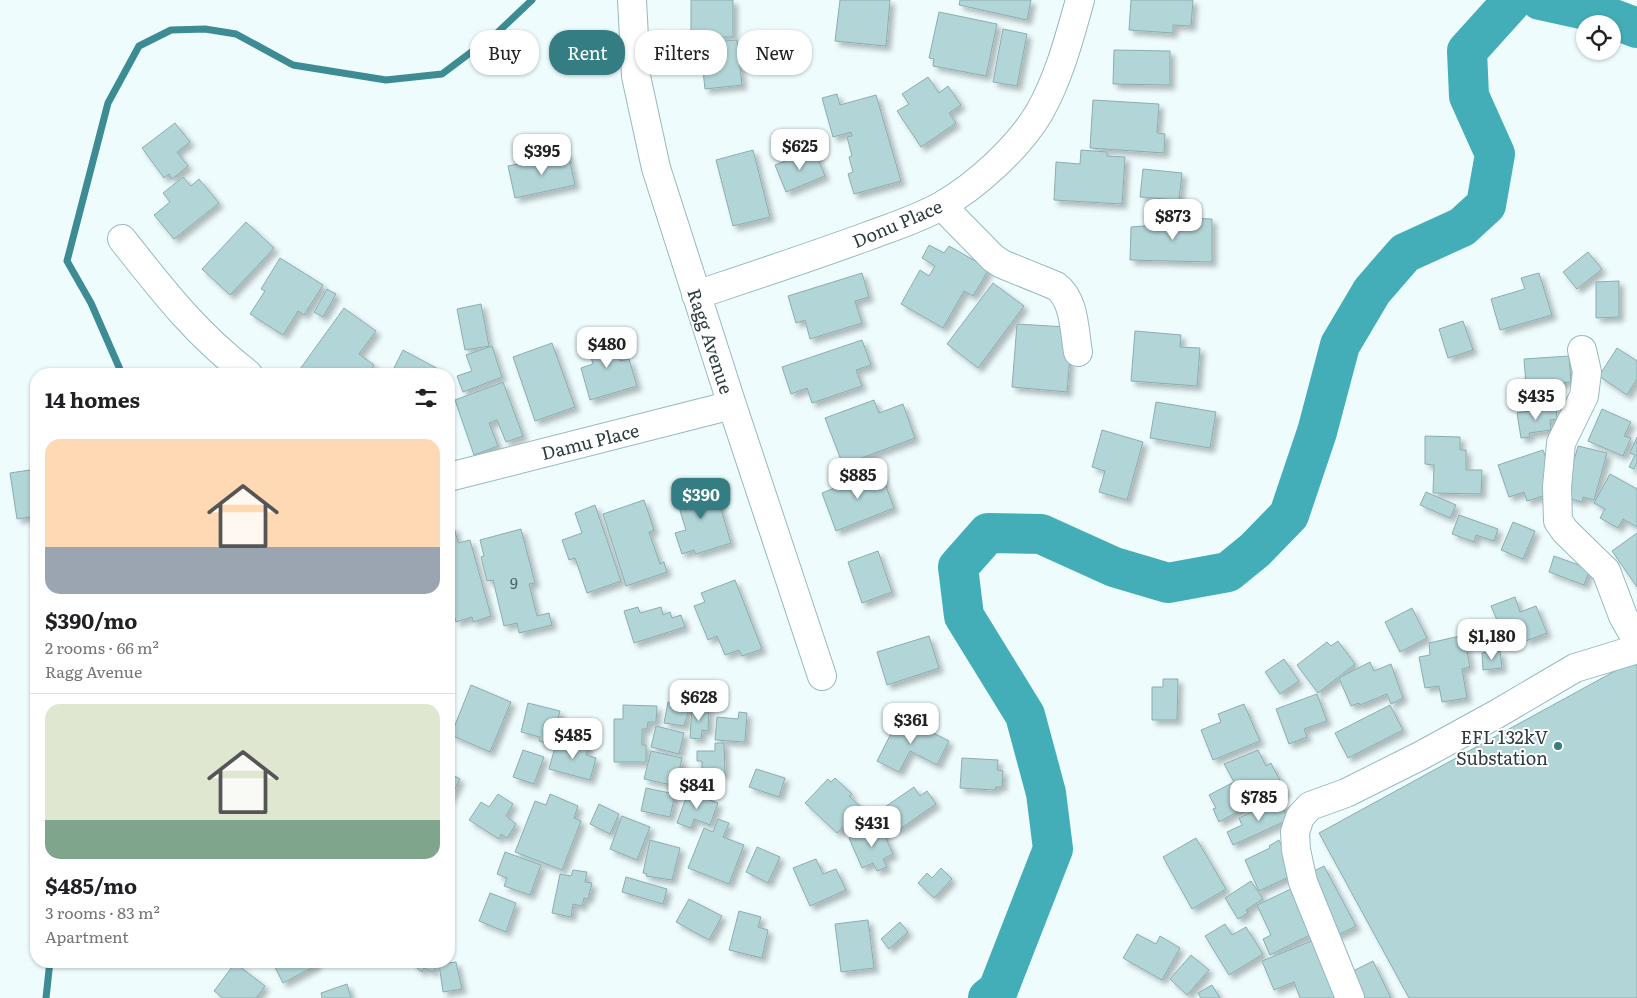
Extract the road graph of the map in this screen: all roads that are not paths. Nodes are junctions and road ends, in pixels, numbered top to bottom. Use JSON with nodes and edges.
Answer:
{"nodes":[{"id":1,"x":632,"y":0,"type":"edge"},
{"id":2,"x":1080,"y":0,"type":"edge"},
{"id":3,"x":942,"y":206,"type":"junction"},
{"id":4,"x":122,"y":240,"type":"dead end"},
{"id":5,"x":696,"y":295,"type":"junction"},
{"id":6,"x":1582,"y":350,"type":"dead end"},
{"id":7,"x":1078,"y":352,"type":"dead end"},
{"id":8,"x":240,"y":368,"type":"edge"},
{"id":9,"x":732,"y":406,"type":"junction"},
{"id":10,"x":455,"y":475,"type":"edge"},
{"id":11,"x":1637,"y":641,"type":"edge"},
{"id":12,"x":1637,"y":649,"type":"edge"},
{"id":13,"x":822,"y":676,"type":"dead end"},
{"id":14,"x":1350,"y":998,"type":"edge"}],
"edges":[{"from":1,"to":5,"type":"street","name":"Ragg Avenue"},
{"from":2,"to":3,"type":"street","name":"Donu Place"},
{"from":3,"to":5,"type":"street","name":"Donu Place"},
{"from":3,"to":7,"type":"street"},
{"from":4,"to":8,"type":"street"},
{"from":5,"to":9,"type":"street","name":"Ragg Avenue"},
{"from":6,"to":11,"type":"street"},
{"from":9,"to":10,"type":"street","name":"Damu Place"},
{"from":9,"to":13,"type":"street","name":"Ragg Avenue"},
{"from":12,"to":14,"type":"street"}]}
